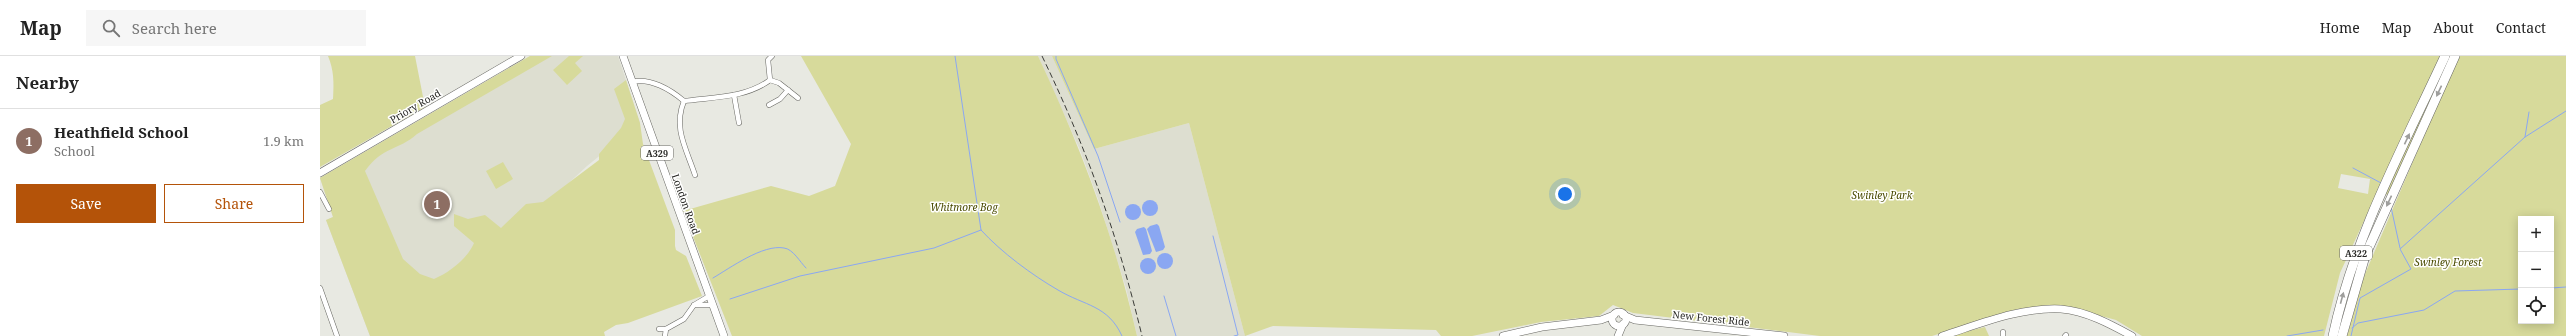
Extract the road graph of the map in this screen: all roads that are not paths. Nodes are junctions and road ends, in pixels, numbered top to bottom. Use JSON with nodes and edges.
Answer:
{"nodes":[{"id":1,"x":521,"y":56,"type":"edge"},
{"id":2,"x":623,"y":56,"type":"edge"},
{"id":3,"x":772,"y":56,"type":"edge"},
{"id":4,"x":2445,"y":56,"type":"edge"},
{"id":5,"x":2455,"y":56,"type":"edge"},
{"id":6,"x":770,"y":80,"type":"junction"},
{"id":7,"x":632,"y":82,"type":"junction"},
{"id":8,"x":788,"y":90,"type":"junction"},
{"id":9,"x":734,"y":94,"type":"junction"},
{"id":10,"x":798,"y":98,"type":"dead end"},
{"id":11,"x":684,"y":101,"type":"junction"},
{"id":12,"x":769,"y":105,"type":"dead end"},
{"id":13,"x":738,"y":123,"type":"dead end"},
{"id":14,"x":320,"y":173,"type":"edge"},
{"id":15,"x":695,"y":175,"type":"dead end"},
{"id":16,"x":320,"y":192,"type":"edge"},
{"id":17,"x":329,"y":209,"type":"dead end"},
{"id":18,"x":320,"y":288,"type":"edge"},
{"id":19,"x":709,"y":296,"type":"junction"},
{"id":20,"x":694,"y":305,"type":"junction"},
{"id":21,"x":712,"y":305,"type":"junction"},
{"id":22,"x":1614,"y":315,"type":"junction"},
{"id":23,"x":1623,"y":315,"type":"junction"},
{"id":24,"x":1601,"y":320,"type":"junction"},
{"id":25,"x":1635,"y":320,"type":"junction"},
{"id":26,"x":1619,"y":325,"type":"junction"},
{"id":27,"x":666,"y":328,"type":"junction"},
{"id":28,"x":659,"y":329,"type":"dead end"},
{"id":29,"x":337,"y":336,"type":"edge"},
{"id":30,"x":666,"y":336,"type":"edge"},
{"id":31,"x":724,"y":336,"type":"edge"},
{"id":32,"x":1502,"y":336,"type":"edge"},
{"id":33,"x":1618,"y":336,"type":"edge"},
{"id":34,"x":1784,"y":336,"type":"edge"},
{"id":35,"x":1942,"y":336,"type":"edge"},
{"id":36,"x":2132,"y":336,"type":"edge"},
{"id":37,"x":2333,"y":336,"type":"edge"},
{"id":38,"x":2342,"y":336,"type":"edge"}],
"edges":[{"from":1,"to":14,"type":"main road","name":"Priory Road"},
{"from":2,"to":7,"type":"main road","name":"London Road","number":"A329"},
{"from":3,"to":6,"type":"street"},
{"from":37,"to":4,"type":"highway","number":"A322","one_way":true},
{"from":5,"to":38,"type":"highway","number":"A322","one_way":true},
{"from":6,"to":8,"type":"street"},
{"from":6,"to":9,"type":"street"},
{"from":7,"to":11,"type":"street"},
{"from":7,"to":19,"type":"main road","name":"London Road","number":"A329"},
{"from":8,"to":10,"type":"street"},
{"from":8,"to":12,"type":"street"},
{"from":9,"to":11,"type":"street"},
{"from":9,"to":13,"type":"street"},
{"from":11,"to":15,"type":"street"},
{"from":16,"to":17,"type":"street"},
{"from":18,"to":29,"type":"street"},
{"from":19,"to":20,"type":"street"},
{"from":19,"to":21,"type":"main road","name":"London Road","number":"A329"},
{"from":20,"to":21,"type":"street"},
{"from":20,"to":27,"type":"street"},
{"from":21,"to":31,"type":"main road","name":"London Road","number":"A329"},
{"from":22,"to":23,"type":"main road","name":"New Forest Ride"},
{"from":22,"to":24,"type":"main road","name":"New Forest Ride"},
{"from":22,"to":26,"type":"main road"},
{"from":23,"to":25,"type":"main road","name":"New Forest Ride"},
{"from":23,"to":26,"type":"main road"},
{"from":24,"to":26,"type":"main road","name":"New Forest Ride"},
{"from":24,"to":32,"type":"main road","name":"New Forest Ride"},
{"from":25,"to":26,"type":"main road","name":"New Forest Ride"},
{"from":25,"to":34,"type":"main road","name":"New Forest Ride"},
{"from":26,"to":33,"type":"main road"},
{"from":27,"to":28,"type":"street"},
{"from":27,"to":30,"type":"street"},
{"from":35,"to":36,"type":"main road"}]}
